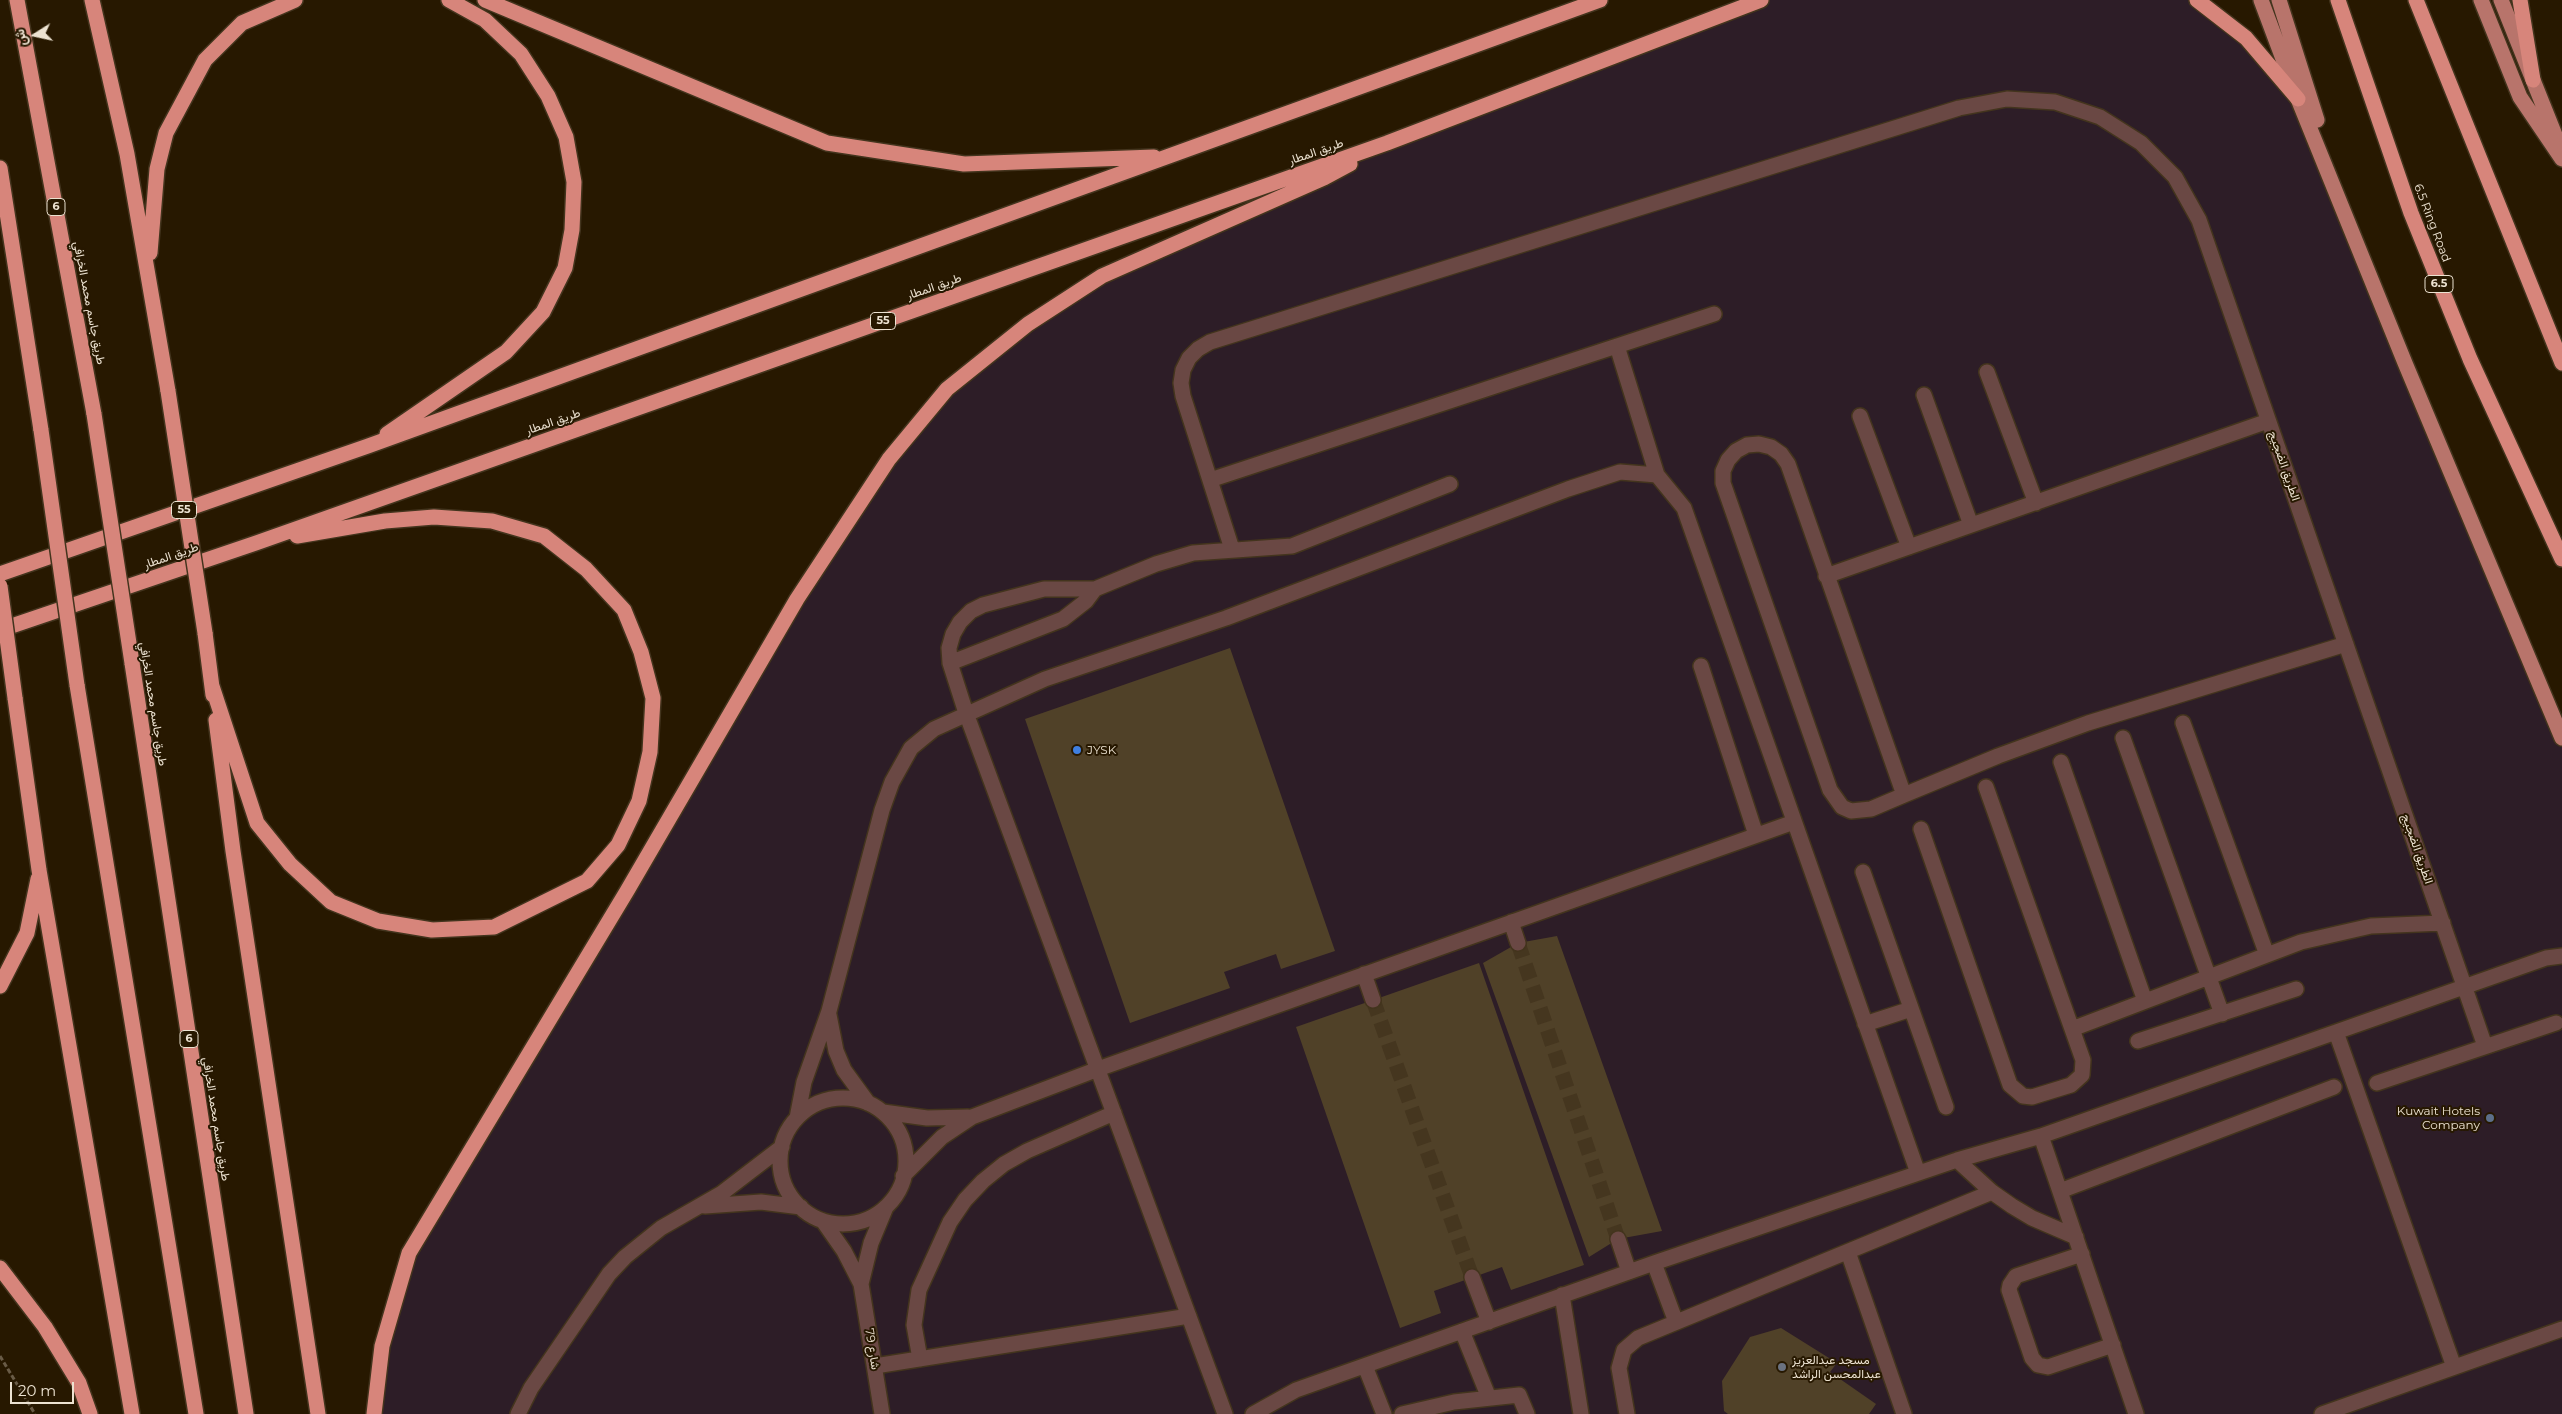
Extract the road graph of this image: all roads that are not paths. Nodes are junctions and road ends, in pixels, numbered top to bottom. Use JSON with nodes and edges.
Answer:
{"nodes":[{"id":1,"x":17,"y":0,"type":"edge"},
{"id":2,"x":92,"y":0,"type":"edge"},
{"id":3,"x":294,"y":0,"type":"edge"},
{"id":4,"x":448,"y":0,"type":"edge"},
{"id":5,"x":485,"y":0,"type":"edge"},
{"id":6,"x":1600,"y":0,"type":"edge"},
{"id":7,"x":1761,"y":0,"type":"edge"},
{"id":8,"x":2197,"y":0,"type":"edge"},
{"id":9,"x":2262,"y":0,"type":"edge"},
{"id":10,"x":2279,"y":0,"type":"edge"},
{"id":11,"x":2338,"y":0,"type":"edge"},
{"id":12,"x":2416,"y":0,"type":"edge"},
{"id":13,"x":2482,"y":0,"type":"edge"},
{"id":14,"x":2501,"y":0,"type":"edge"},
{"id":15,"x":2520,"y":0,"type":"edge"},
{"id":16,"x":2533,"y":80,"type":"junction"},
{"id":17,"x":2298,"y":99,"type":"junction"},
{"id":18,"x":1387,"y":143,"type":"junction"},
{"id":19,"x":2562,"y":152,"type":"edge"},
{"id":20,"x":1168,"y":157,"type":"junction"},
{"id":21,"x":2562,"y":159,"type":"edge"},
{"id":22,"x":0,"y":168,"type":"edge"},
{"id":23,"x":2350,"y":227,"type":"junction"},
{"id":24,"x":148,"y":279,"type":"junction"},
{"id":25,"x":1714,"y":314,"type":"dead end"},
{"id":26,"x":1617,"y":346,"type":"junction"},
{"id":27,"x":2562,"y":363,"type":"edge"},
{"id":28,"x":1987,"y":372,"type":"dead end"},
{"id":29,"x":1924,"y":395,"type":"dead end"},
{"id":30,"x":1860,"y":416,"type":"dead end"},
{"id":31,"x":2268,"y":421,"type":"junction"},
{"id":32,"x":368,"y":446,"type":"junction"},
{"id":33,"x":1657,"y":474,"type":"junction"},
{"id":34,"x":1210,"y":480,"type":"junction"},
{"id":35,"x":1450,"y":484,"type":"dead end"},
{"id":36,"x":2036,"y":503,"type":"junction"},
{"id":37,"x":1971,"y":525,"type":"junction"},
{"id":38,"x":256,"y":543,"type":"junction"},
{"id":39,"x":1909,"y":547,"type":"junction"},
{"id":40,"x":1232,"y":550,"type":"junction"},
{"id":41,"x":2562,"y":559,"type":"edge"},
{"id":42,"x":0,"y":574,"type":"edge"},
{"id":43,"x":1826,"y":576,"type":"junction"},
{"id":44,"x":0,"y":586,"type":"edge"},
{"id":45,"x":1095,"y":590,"type":"junction"},
{"id":46,"x":0,"y":630,"type":"edge"},
{"id":47,"x":2346,"y":644,"type":"junction"},
{"id":48,"x":950,"y":663,"type":"junction"},
{"id":49,"x":1701,"y":666,"type":"dead end"},
{"id":50,"x":212,"y":686,"type":"junction"},
{"id":51,"x":966,"y":713,"type":"junction"},
{"id":52,"x":2183,"y":723,"type":"dead end"},
{"id":53,"x":2123,"y":738,"type":"dead end"},
{"id":54,"x":2562,"y":738,"type":"edge"},
{"id":55,"x":2061,"y":762,"type":"dead end"},
{"id":56,"x":1986,"y":787,"type":"dead end"},
{"id":57,"x":1904,"y":795,"type":"junction"},
{"id":58,"x":1794,"y":822,"type":"junction"},
{"id":59,"x":1921,"y":829,"type":"dead end"},
{"id":60,"x":1756,"y":835,"type":"junction"},
{"id":61,"x":39,"y":870,"type":"junction"},
{"id":62,"x":1863,"y":872,"type":"dead end"},
{"id":63,"x":1511,"y":922,"type":"junction"},
{"id":64,"x":2443,"y":924,"type":"junction"},
{"id":65,"x":1518,"y":943,"type":"tunnel mouth"},
{"id":66,"x":2562,"y":946,"type":"edge"},
{"id":67,"x":2267,"y":955,"type":"junction"},
{"id":68,"x":2562,"y":956,"type":"edge"},
{"id":69,"x":2546,"y":958,"type":"junction"},
{"id":70,"x":1364,"y":974,"type":"junction"},
{"id":71,"x":2209,"y":976,"type":"junction"},
{"id":72,"x":0,"y":986,"type":"edge"},
{"id":73,"x":2464,"y":987,"type":"junction"},
{"id":74,"x":2296,"y":989,"type":"dead end"},
{"id":75,"x":1374,"y":1000,"type":"tunnel mouth"},
{"id":76,"x":2146,"y":1001,"type":"junction"},
{"id":77,"x":1911,"y":1009,"type":"junction"},
{"id":78,"x":829,"y":1011,"type":"junction"},
{"id":79,"x":2222,"y":1014,"type":"junction"},
{"id":80,"x":2556,"y":1023,"type":"dead end"},
{"id":81,"x":1866,"y":1024,"type":"junction"},
{"id":82,"x":2072,"y":1029,"type":"junction"},
{"id":83,"x":2336,"y":1032,"type":"junction"},
{"id":84,"x":2138,"y":1041,"type":"dead end"},
{"id":85,"x":2485,"y":1046,"type":"junction"},
{"id":86,"x":1098,"y":1069,"type":"junction"},
{"id":87,"x":2377,"y":1083,"type":"dead end"},
{"id":88,"x":2334,"y":1087,"type":"dead end"},
{"id":89,"x":868,"y":1103,"type":"junction"},
{"id":90,"x":1946,"y":1107,"type":"dead end"},
{"id":91,"x":883,"y":1112,"type":"junction"},
{"id":92,"x":1114,"y":1113,"type":"junction"},
{"id":93,"x":972,"y":1117,"type":"junction"},
{"id":94,"x":797,"y":1118,"type":"junction"},
{"id":95,"x":2041,"y":1136,"type":"junction"},
{"id":96,"x":782,"y":1147,"type":"junction"},
{"id":97,"x":1957,"y":1160,"type":"junction"},
{"id":98,"x":1918,"y":1173,"type":"junction"},
{"id":99,"x":904,"y":1176,"type":"junction"},
{"id":100,"x":1992,"y":1192,"type":"junction"},
{"id":101,"x":2060,"y":1192,"type":"junction"},
{"id":102,"x":887,"y":1205,"type":"junction"},
{"id":103,"x":702,"y":1207,"type":"junction"},
{"id":104,"x":801,"y":1207,"type":"junction"},
{"id":105,"x":823,"y":1221,"type":"junction"},
{"id":106,"x":2076,"y":1237,"type":"junction"},
{"id":107,"x":1618,"y":1239,"type":"tunnel mouth"},
{"id":108,"x":1848,"y":1252,"type":"junction"},
{"id":109,"x":2082,"y":1254,"type":"junction"},
{"id":110,"x":1654,"y":1263,"type":"junction"},
{"id":111,"x":0,"y":1268,"type":"edge"},
{"id":112,"x":1630,"y":1272,"type":"junction"},
{"id":113,"x":1472,"y":1277,"type":"tunnel mouth"},
{"id":114,"x":861,"y":1284,"type":"junction"},
{"id":115,"x":1562,"y":1295,"type":"junction"},
{"id":116,"x":1189,"y":1316,"type":"junction"},
{"id":117,"x":1489,"y":1322,"type":"junction"},
{"id":118,"x":1676,"y":1322,"type":"junction"},
{"id":119,"x":2562,"y":1329,"type":"edge"},
{"id":120,"x":1462,"y":1331,"type":"junction"},
{"id":121,"x":2113,"y":1345,"type":"junction"},
{"id":122,"x":920,"y":1359,"type":"junction"},
{"id":123,"x":874,"y":1366,"type":"junction"},
{"id":124,"x":1365,"y":1366,"type":"junction"},
{"id":125,"x":2454,"y":1367,"type":"junction"},
{"id":126,"x":1489,"y":1398,"type":"junction"},
{"id":127,"x":90,"y":1414,"type":"edge"},
{"id":128,"x":132,"y":1414,"type":"edge"},
{"id":129,"x":196,"y":1414,"type":"edge"},
{"id":130,"x":246,"y":1414,"type":"edge"},
{"id":131,"x":318,"y":1414,"type":"edge"},
{"id":132,"x":374,"y":1414,"type":"edge"},
{"id":133,"x":518,"y":1414,"type":"edge"},
{"id":134,"x":882,"y":1414,"type":"edge"},
{"id":135,"x":1225,"y":1414,"type":"edge"},
{"id":136,"x":1253,"y":1414,"type":"edge"},
{"id":137,"x":1384,"y":1414,"type":"edge"},
{"id":138,"x":1402,"y":1414,"type":"edge"},
{"id":139,"x":1528,"y":1414,"type":"edge"},
{"id":140,"x":1581,"y":1414,"type":"edge"},
{"id":141,"x":1627,"y":1414,"type":"edge"},
{"id":142,"x":1904,"y":1414,"type":"edge"},
{"id":143,"x":2136,"y":1414,"type":"edge"},
{"id":144,"x":2322,"y":1414,"type":"edge"}],
"edges":[{"from":1,"to":130,"type":"highway","name":"طريق جاسم محمد الخرافي","number":"6","bridge":true},
{"from":2,"to":24,"type":"highway"},
{"from":3,"to":24,"type":"highway"},
{"from":4,"to":32,"type":"highway"},
{"from":5,"to":20,"type":"highway"},
{"from":6,"to":20,"type":"highway","number":"55"},
{"from":7,"to":18,"type":"highway","name":"طريق المطار","number":"55"},
{"from":8,"to":17,"type":"highway"},
{"from":9,"to":17,"type":"main road"},
{"from":10,"to":23,"type":"main road"},
{"from":11,"to":41,"type":"highway","name":"6.5 Ring Road","number":"6.5"},
{"from":12,"to":27,"type":"highway"},
{"from":13,"to":21,"type":"main road"},
{"from":14,"to":16,"type":"main road"},
{"from":15,"to":16,"type":"highway"},
{"from":16,"to":19,"type":"main road"},
{"from":17,"to":23,"type":"main road"},
{"from":18,"to":38,"type":"highway","name":"طريق المطار","number":"55"},
{"from":18,"to":132,"type":"highway"},
{"from":20,"to":32,"type":"highway","number":"55"},
{"from":22,"to":129,"type":"highway","bridge":true},
{"from":23,"to":54,"type":"main road"},
{"from":24,"to":50,"type":"highway","bridge":true},
{"from":25,"to":26,"type":"street"},
{"from":26,"to":33,"type":"street"},
{"from":26,"to":34,"type":"street"},
{"from":28,"to":36,"type":"street"},
{"from":29,"to":37,"type":"street"},
{"from":30,"to":39,"type":"street"},
{"from":31,"to":34,"type":"street","name":"الطريق الضجيج"},
{"from":31,"to":36,"type":"street"},
{"from":31,"to":47,"type":"street","name":"الطريق الضجيج"},
{"from":32,"to":42,"type":"highway","number":"55"},
{"from":33,"to":51,"type":"street"},
{"from":33,"to":58,"type":"street"},
{"from":34,"to":40,"type":"street","name":"الطريق الضجيج"},
{"from":35,"to":40,"type":"street"},
{"from":36,"to":37,"type":"street"},
{"from":37,"to":39,"type":"street"},
{"from":38,"to":46,"type":"highway","name":"طريق المطار","number":"55"},
{"from":38,"to":50,"type":"highway"},
{"from":39,"to":43,"type":"street"},
{"from":40,"to":45,"type":"street"},
{"from":43,"to":57,"type":"street"},
{"from":43,"to":57,"type":"street"},
{"from":44,"to":61,"type":"highway","bridge":true},
{"from":45,"to":48,"type":"street"},
{"from":45,"to":48,"type":"street"},
{"from":47,"to":57,"type":"street"},
{"from":47,"to":64,"type":"street","name":"الطريق الضجيج"},
{"from":48,"to":51,"type":"street"},
{"from":49,"to":60,"type":"street"},
{"from":50,"to":131,"type":"highway"},
{"from":51,"to":78,"type":"street"},
{"from":51,"to":86,"type":"street"},
{"from":52,"to":67,"type":"street"},
{"from":53,"to":71,"type":"street"},
{"from":55,"to":76,"type":"street"},
{"from":56,"to":82,"type":"street"},
{"from":58,"to":60,"type":"street"},
{"from":58,"to":81,"type":"street"},
{"from":59,"to":82,"type":"street"},
{"from":60,"to":63,"type":"street"},
{"from":61,"to":72,"type":"highway"},
{"from":61,"to":128,"type":"highway"},
{"from":62,"to":77,"type":"street"},
{"from":63,"to":65,"type":"street"},
{"from":63,"to":70,"type":"street"},
{"from":64,"to":67,"type":"street"},
{"from":64,"to":73,"type":"street","name":"الطريق الضجيج"},
{"from":66,"to":69,"type":"street"},
{"from":67,"to":71,"type":"street"},
{"from":68,"to":69,"type":"street"},
{"from":69,"to":73,"type":"street"},
{"from":70,"to":75,"type":"street"},
{"from":70,"to":86,"type":"street"},
{"from":71,"to":76,"type":"street"},
{"from":71,"to":79,"type":"street"},
{"from":73,"to":83,"type":"street"},
{"from":73,"to":85,"type":"street","name":"الطريق الضجيج"},
{"from":74,"to":79,"type":"street"},
{"from":76,"to":82,"type":"street"},
{"from":77,"to":81,"type":"street"},
{"from":77,"to":90,"type":"street"},
{"from":78,"to":89,"type":"street"},
{"from":78,"to":94,"type":"street"},
{"from":79,"to":84,"type":"street"},
{"from":80,"to":85,"type":"street"},
{"from":81,"to":98,"type":"street"},
{"from":83,"to":95,"type":"street"},
{"from":83,"to":125,"type":"street"},
{"from":85,"to":87,"type":"street"},
{"from":86,"to":92,"type":"street"},
{"from":86,"to":93,"type":"street"},
{"from":88,"to":101,"type":"street"},
{"from":89,"to":91,"type":"street"},
{"from":89,"to":94,"type":"street"},
{"from":91,"to":93,"type":"street"},
{"from":91,"to":99,"type":"street"},
{"from":92,"to":116,"type":"street"},
{"from":92,"to":122,"type":"street"},
{"from":93,"to":99,"type":"street"},
{"from":94,"to":96,"type":"street"},
{"from":95,"to":97,"type":"street"},
{"from":95,"to":101,"type":"street"},
{"from":96,"to":103,"type":"street"},
{"from":96,"to":104,"type":"street"},
{"from":97,"to":98,"type":"street"},
{"from":97,"to":100,"type":"street"},
{"from":98,"to":110,"type":"street"},
{"from":99,"to":102,"type":"street"},
{"from":100,"to":106,"type":"street"},
{"from":100,"to":108,"type":"street"},
{"from":101,"to":106,"type":"street"},
{"from":102,"to":105,"type":"street"},
{"from":102,"to":114,"type":"street","name":"شارع 79"},
{"from":103,"to":104,"type":"street"},
{"from":103,"to":133,"type":"street"},
{"from":104,"to":105,"type":"street"},
{"from":105,"to":114,"type":"street","name":"شارع 79"},
{"from":106,"to":109,"type":"street"},
{"from":107,"to":112,"type":"street"},
{"from":108,"to":118,"type":"street"},
{"from":108,"to":142,"type":"street"},
{"from":109,"to":121,"type":"street"},
{"from":109,"to":121,"type":"street"},
{"from":110,"to":112,"type":"street"},
{"from":110,"to":118,"type":"street"},
{"from":111,"to":127,"type":"highway"},
{"from":112,"to":115,"type":"street"},
{"from":113,"to":117,"type":"street"},
{"from":114,"to":123,"type":"street","name":"شارع 79"},
{"from":115,"to":117,"type":"street"},
{"from":115,"to":140,"type":"street"},
{"from":116,"to":122,"type":"street"},
{"from":116,"to":135,"type":"street"},
{"from":117,"to":120,"type":"street"},
{"from":118,"to":141,"type":"street"},
{"from":119,"to":125,"type":"street"},
{"from":120,"to":124,"type":"street"},
{"from":120,"to":126,"type":"street"},
{"from":121,"to":143,"type":"street"},
{"from":122,"to":123,"type":"street"},
{"from":123,"to":134,"type":"street","name":"شارع 79"},
{"from":124,"to":136,"type":"street"},
{"from":124,"to":137,"type":"street"},
{"from":125,"to":144,"type":"street"},
{"from":126,"to":138,"type":"street"},
{"from":126,"to":139,"type":"street"}]}
